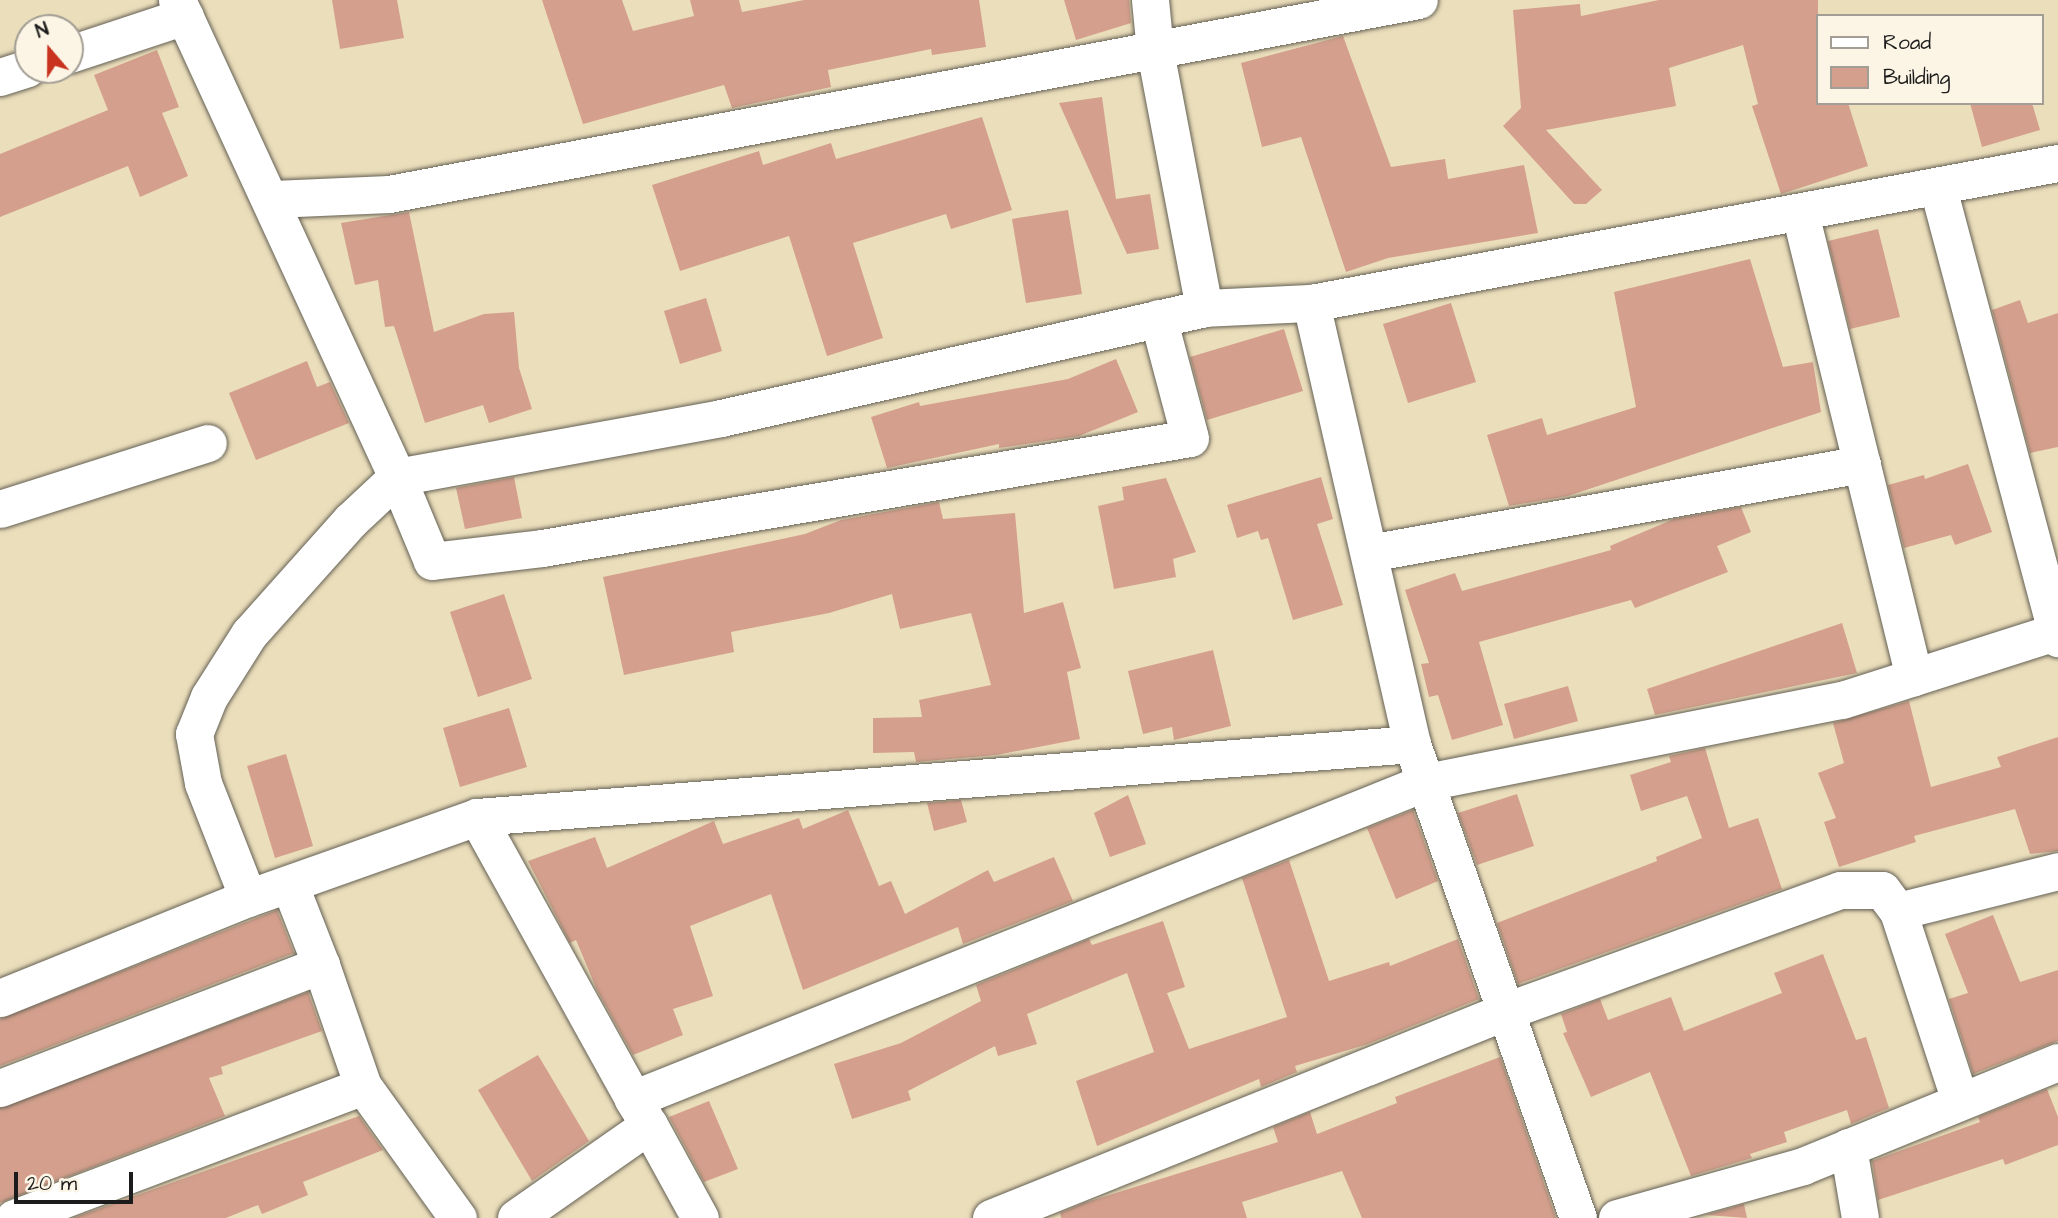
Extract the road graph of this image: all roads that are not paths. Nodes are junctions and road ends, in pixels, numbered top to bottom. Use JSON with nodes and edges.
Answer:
{"nodes":[{"id":1,"x":1150,"y":0,"type":"edge"},
{"id":2,"x":1419,"y":0,"type":"edge"},
{"id":3,"x":181,"y":8,"type":"edge"},
{"id":4,"x":84,"y":48,"type":"edge"},
{"id":5,"x":1155,"y":51,"type":"junction"},
{"id":6,"x":2058,"y":163,"type":"edge"},
{"id":7,"x":1938,"y":188,"type":"junction"},
{"id":8,"x":273,"y":199,"type":"junction"},
{"id":9,"x":1800,"y":213,"type":"junction"},
{"id":10,"x":1311,"y":303,"type":"junction"},
{"id":11,"x":1204,"y":308,"type":"junction"},
{"id":12,"x":1158,"y":318,"type":"junction"},
{"id":13,"x":208,"y":443,"type":"dead end"},
{"id":14,"x":1862,"y":464,"type":"junction"},
{"id":15,"x":397,"y":477,"type":"junction"},
{"id":16,"x":0,"y":509,"type":"edge"},
{"id":17,"x":1369,"y":553,"type":"junction"},
{"id":18,"x":2057,"y":633,"type":"edge"},
{"id":19,"x":1914,"y":677,"type":"junction"},
{"id":20,"x":1412,"y":744,"type":"junction"},
{"id":21,"x":1426,"y":782,"type":"junction"},
{"id":22,"x":477,"y":817,"type":"junction"},
{"id":23,"x":2058,"y":871,"type":"edge"},
{"id":24,"x":290,"y":886,"type":"junction"},
{"id":25,"x":248,"y":898,"type":"junction"},
{"id":26,"x":1898,"y":911,"type":"junction"},
{"id":27,"x":321,"y":965,"type":"junction"},
{"id":28,"x":0,"y":998,"type":"edge"},
{"id":29,"x":1506,"y":1011,"type":"junction"},
{"id":30,"x":2058,"y":1062,"type":"edge"},
{"id":31,"x":363,"y":1086,"type":"junction"},
{"id":32,"x":0,"y":1088,"type":"edge"},
{"id":33,"x":1960,"y":1101,"type":"junction"},
{"id":34,"x":641,"y":1112,"type":"junction"},
{"id":35,"x":1848,"y":1147,"type":"junction"},
{"id":36,"x":14,"y":1218,"type":"edge"},
{"id":37,"x":458,"y":1218,"type":"edge"},
{"id":38,"x":516,"y":1218,"type":"edge"},
{"id":39,"x":700,"y":1218,"type":"edge"},
{"id":40,"x":991,"y":1218,"type":"edge"},
{"id":41,"x":1578,"y":1218,"type":"edge"},
{"id":42,"x":1617,"y":1218,"type":"edge"},
{"id":43,"x":1860,"y":1218,"type":"edge"}],
"edges":[{"from":1,"to":5,"type":"street"},
{"from":2,"to":5,"type":"street"},
{"from":3,"to":4,"type":"street"},
{"from":3,"to":8,"type":"street"},
{"from":5,"to":8,"type":"street"},
{"from":5,"to":11,"type":"street"},
{"from":6,"to":7,"type":"street"},
{"from":7,"to":9,"type":"street"},
{"from":7,"to":18,"type":"street"},
{"from":8,"to":15,"type":"street"},
{"from":9,"to":10,"type":"street"},
{"from":9,"to":14,"type":"street"},
{"from":10,"to":11,"type":"street"},
{"from":10,"to":17,"type":"street"},
{"from":11,"to":12,"type":"street"},
{"from":12,"to":15,"type":"street"},
{"from":12,"to":15,"type":"street"},
{"from":13,"to":16,"type":"street"},
{"from":14,"to":17,"type":"street"},
{"from":14,"to":19,"type":"street"},
{"from":15,"to":25,"type":"street"},
{"from":17,"to":20,"type":"street"},
{"from":18,"to":19,"type":"street"},
{"from":19,"to":21,"type":"street"},
{"from":20,"to":21,"type":"street"},
{"from":20,"to":22,"type":"street"},
{"from":21,"to":29,"type":"street"},
{"from":21,"to":34,"type":"street"},
{"from":22,"to":24,"type":"street"},
{"from":22,"to":34,"type":"street"},
{"from":23,"to":26,"type":"street"},
{"from":24,"to":25,"type":"street"},
{"from":24,"to":27,"type":"street"},
{"from":25,"to":28,"type":"street"},
{"from":26,"to":29,"type":"street"},
{"from":26,"to":33,"type":"street"},
{"from":27,"to":31,"type":"street"},
{"from":27,"to":32,"type":"street"},
{"from":29,"to":40,"type":"street"},
{"from":29,"to":41,"type":"street"},
{"from":30,"to":33,"type":"street"},
{"from":31,"to":36,"type":"street"},
{"from":31,"to":37,"type":"street"},
{"from":33,"to":35,"type":"street"},
{"from":34,"to":38,"type":"street"},
{"from":34,"to":39,"type":"street"},
{"from":35,"to":42,"type":"street"},
{"from":35,"to":43,"type":"street"}]}
